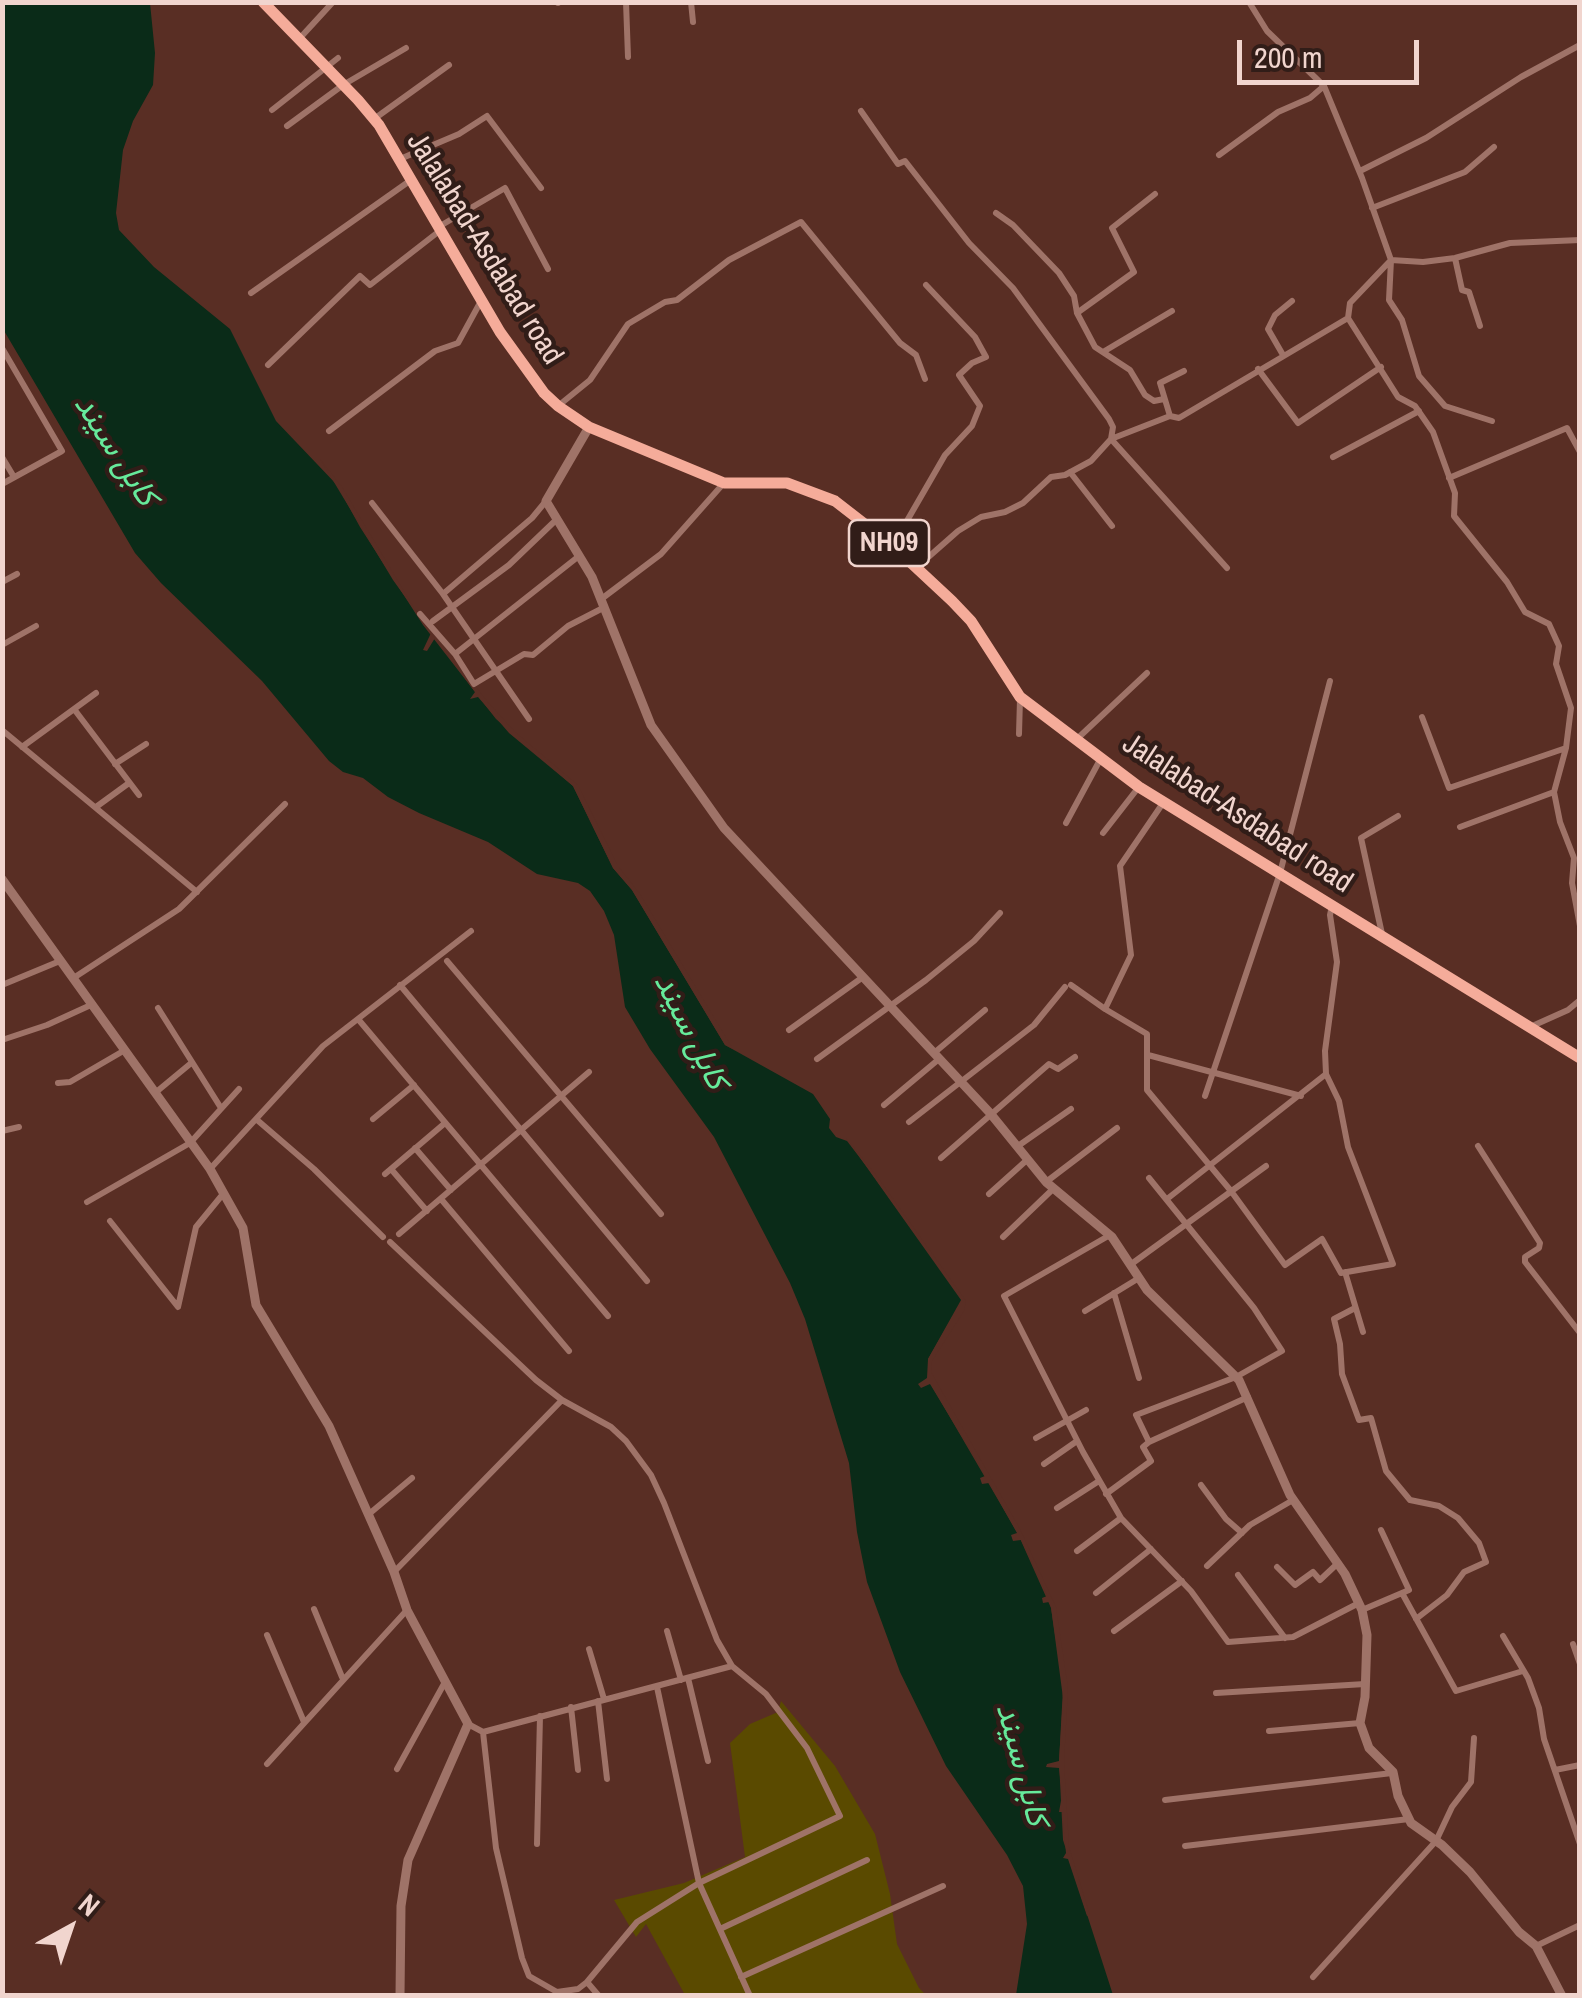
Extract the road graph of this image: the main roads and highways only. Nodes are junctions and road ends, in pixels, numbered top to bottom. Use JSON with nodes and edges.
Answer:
{"nodes":[{"id":1,"x":263,"y":2,"type":"edge"},
{"id":2,"x":1580,"y":1058,"type":"edge"}],
"edges":[{"from":1,"to":2,"type":"main road","name":"Jalalabad-Asdabad road","number":"NH09"}]}
